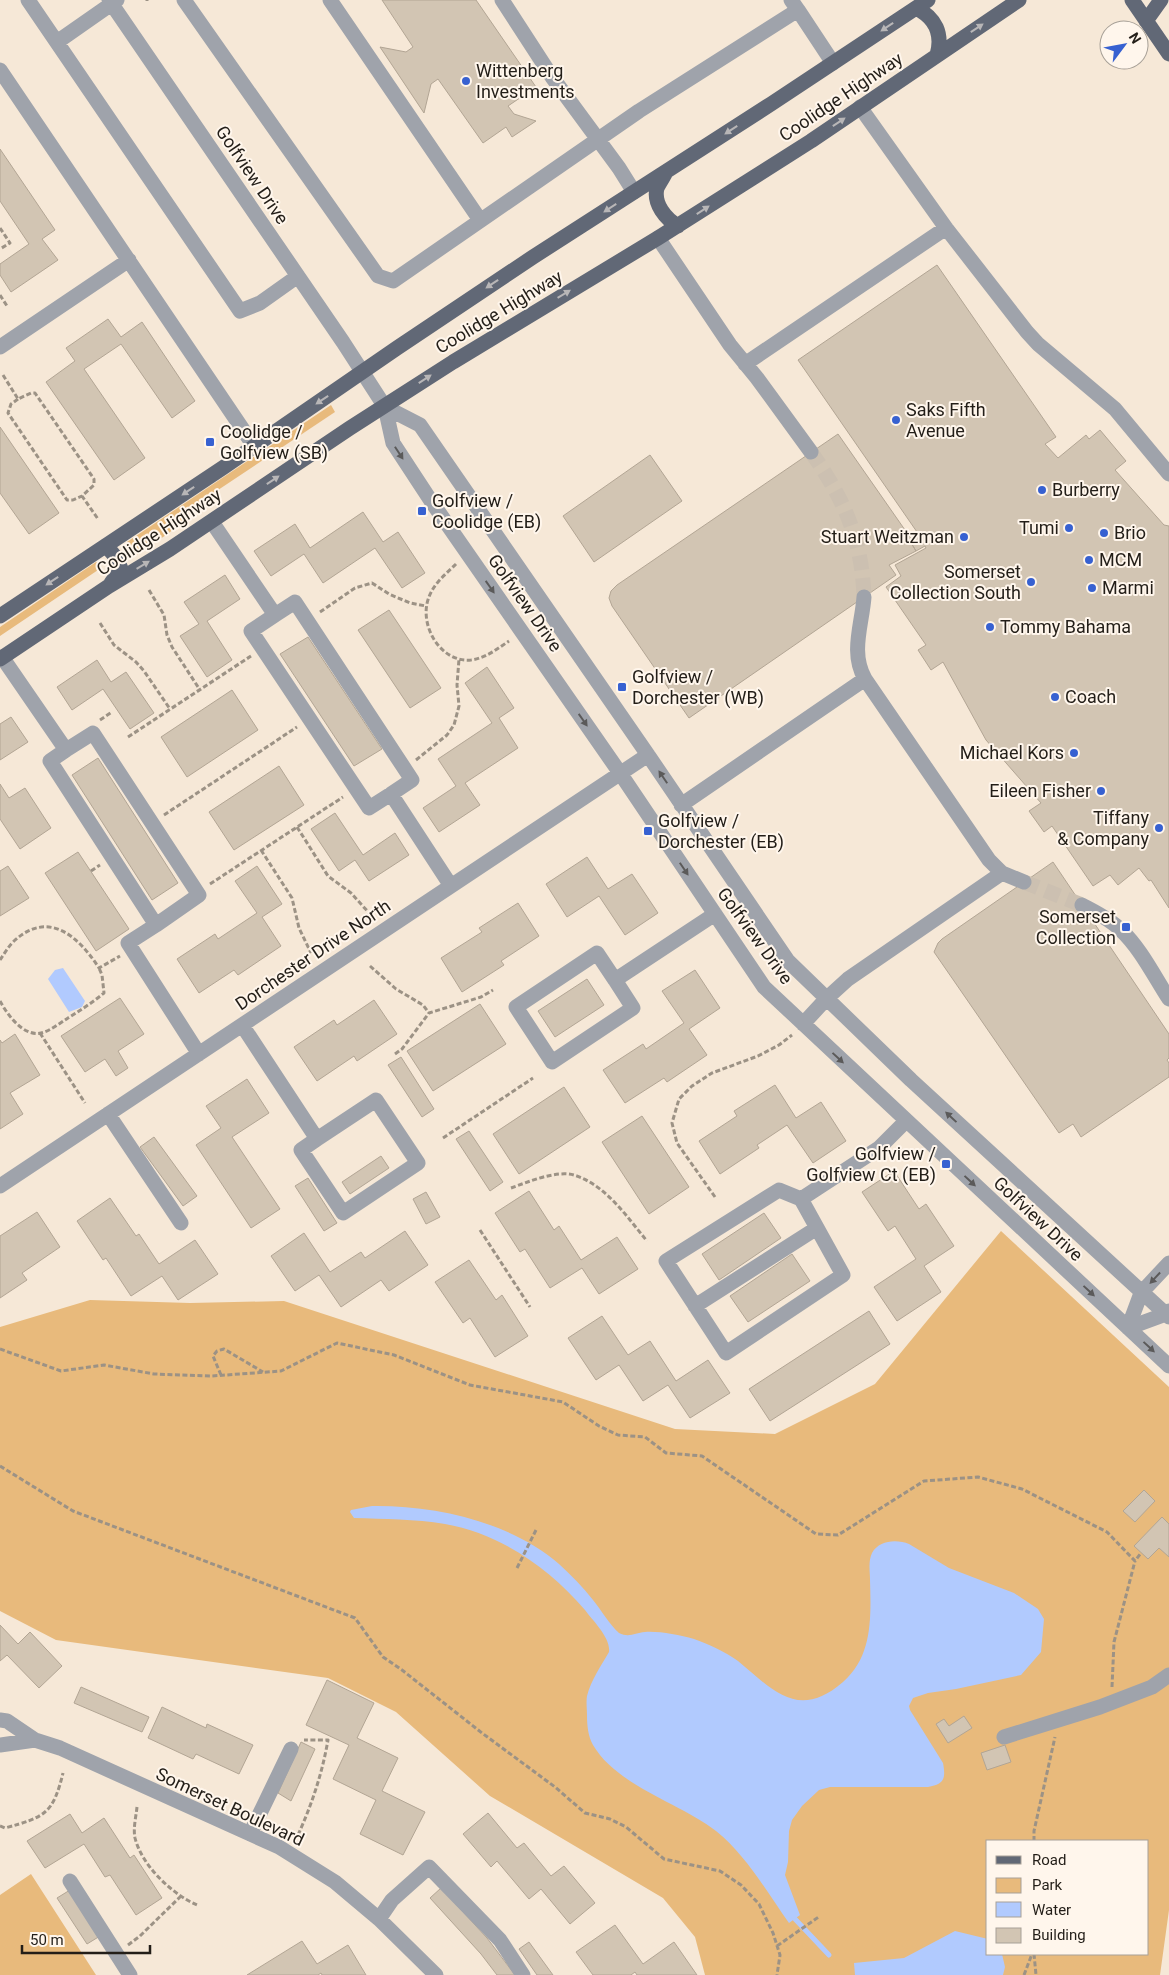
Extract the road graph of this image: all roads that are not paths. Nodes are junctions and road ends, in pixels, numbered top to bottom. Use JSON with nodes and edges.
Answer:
{"nodes":[{"id":1,"x":28,"y":0,"type":"edge"},
{"id":2,"x":184,"y":0,"type":"edge"},
{"id":3,"x":330,"y":0,"type":"edge"},
{"id":4,"x":502,"y":0,"type":"edge"},
{"id":5,"x":1019,"y":0,"type":"edge"},
{"id":6,"x":1132,"y":0,"type":"edge"},
{"id":7,"x":1162,"y":0,"type":"edge"},
{"id":8,"x":113,"y":1,"type":"edge"},
{"id":9,"x":922,"y":4,"type":"edge"},
{"id":10,"x":794,"y":5,"type":"edge"},
{"id":11,"x":1145,"y":20,"type":"edge"},
{"id":12,"x":1147,"y":20,"type":"edge"},
{"id":13,"x":1149,"y":25,"type":"edge"},
{"id":14,"x":57,"y":42,"type":"junction"},
{"id":15,"x":1169,"y":54,"type":"edge"},
{"id":16,"x":937,"y":55,"type":"junction"},
{"id":17,"x":833,"y":63,"type":"junction"},
{"id":18,"x":0,"y":70,"type":"edge"},
{"id":19,"x":860,"y":107,"type":"junction"},
{"id":20,"x":597,"y":140,"type":"junction"},
{"id":21,"x":666,"y":172,"type":"junction"},
{"id":22,"x":634,"y":192,"type":"junction"},
{"id":23,"x":480,"y":220,"type":"junction"},
{"id":24,"x":678,"y":226,"type":"junction"},
{"id":25,"x":946,"y":228,"type":"junction"},
{"id":26,"x":658,"y":238,"type":"junction"},
{"id":27,"x":129,"y":260,"type":"junction"},
{"id":28,"x":298,"y":276,"type":"junction"},
{"id":29,"x":0,"y":347,"type":"edge"},
{"id":30,"x":745,"y":364,"type":"junction"},
{"id":31,"x":362,"y":373,"type":"junction"},
{"id":32,"x":385,"y":406,"type":"junction"},
{"id":33,"x":254,"y":446,"type":"junction"},
{"id":34,"x":811,"y":452,"type":"tunnel mouth"},
{"id":35,"x":1169,"y":474,"type":"edge"},
{"id":36,"x":212,"y":522,"type":"junction"},
{"id":37,"x":105,"y":546,"type":"junction"},
{"id":38,"x":109,"y":586,"type":"junction"},
{"id":39,"x":864,"y":597,"type":"tunnel mouth"},
{"id":40,"x":275,"y":615,"type":"junction"},
{"id":41,"x":0,"y":616,"type":"edge"},
{"id":42,"x":1,"y":658,"type":"edge"},
{"id":43,"x":865,"y":679,"type":"junction"},
{"id":44,"x":66,"y":750,"type":"junction"},
{"id":45,"x":648,"y":755,"type":"junction"},
{"id":46,"x":620,"y":773,"type":"junction"},
{"id":47,"x":391,"y":794,"type":"junction"},
{"id":48,"x":681,"y":804,"type":"junction"},
{"id":49,"x":1002,"y":872,"type":"junction"},
{"id":50,"x":1024,"y":882,"type":"tunnel mouth"},
{"id":51,"x":451,"y":886,"type":"junction"},
{"id":52,"x":1082,"y":905,"type":"tunnel mouth"},
{"id":53,"x":715,"y":914,"type":"junction"},
{"id":54,"x":156,"y":925,"type":"junction"},
{"id":55,"x":615,"y":980,"type":"junction"},
{"id":56,"x":826,"y":999,"type":"junction"},
{"id":57,"x":1169,"y":999,"type":"edge"},
{"id":58,"x":242,"y":1025,"type":"junction"},
{"id":59,"x":798,"y":1029,"type":"junction"},
{"id":60,"x":199,"y":1054,"type":"junction"},
{"id":61,"x":108,"y":1114,"type":"junction"},
{"id":62,"x":906,"y":1121,"type":"junction"},
{"id":63,"x":317,"y":1139,"type":"junction"},
{"id":64,"x":0,"y":1186,"type":"edge"},
{"id":65,"x":801,"y":1200,"type":"junction"},
{"id":66,"x":181,"y":1223,"type":"dead end"},
{"id":67,"x":817,"y":1228,"type":"junction"},
{"id":68,"x":1169,"y":1263,"type":"edge"},
{"id":69,"x":1141,"y":1293,"type":"junction"},
{"id":70,"x":695,"y":1306,"type":"junction"},
{"id":71,"x":1168,"y":1314,"type":"edge"},
{"id":72,"x":1128,"y":1328,"type":"junction"},
{"id":73,"x":1169,"y":1366,"type":"edge"},
{"id":74,"x":1169,"y":1675,"type":"edge"},
{"id":75,"x":0,"y":1720,"type":"edge"},
{"id":76,"x":1004,"y":1738,"type":"dead end"},
{"id":77,"x":35,"y":1740,"type":"junction"},
{"id":78,"x":0,"y":1746,"type":"edge"},
{"id":79,"x":291,"y":1749,"type":"road end"},
{"id":80,"x":250,"y":1834,"type":"junction"},
{"id":81,"x":70,"y":1881,"type":"dead end"},
{"id":82,"x":379,"y":1919,"type":"junction"},
{"id":83,"x":130,"y":1975,"type":"edge"},
{"id":84,"x":436,"y":1975,"type":"edge"},
{"id":85,"x":523,"y":1975,"type":"edge"}],
"edges":[{"from":1,"to":14,"type":"street"},
{"from":2,"to":23,"type":"street"},
{"from":3,"to":23,"type":"street"},
{"from":4,"to":20,"type":"street"},
{"from":16,"to":5,"type":"main road","name":"Coolidge Highway","one_way":true},
{"from":6,"to":11,"type":"main road"},
{"from":7,"to":12,"type":"main road"},
{"from":8,"to":14,"type":"street"},
{"from":8,"to":28,"type":"street","name":"Golfview Drive"},
{"from":9,"to":16,"type":"main road"},
{"from":9,"to":17,"type":"main road","name":"Coolidge Highway","one_way":true},
{"from":10,"to":17,"type":"street"},
{"from":10,"to":20,"type":"street"},
{"from":13,"to":15,"type":"main road"},
{"from":14,"to":28,"type":"street"},
{"from":16,"to":19,"type":"main road","name":"Coolidge Highway"},
{"from":17,"to":21,"type":"main road","name":"Coolidge Highway","one_way":true},
{"from":18,"to":27,"type":"street"},
{"from":24,"to":19,"type":"main road","name":"Coolidge Highway","one_way":true},
{"from":19,"to":25,"type":"street"},
{"from":20,"to":22,"type":"street"},
{"from":20,"to":23,"type":"street"},
{"from":21,"to":22,"type":"main road","name":"Coolidge Highway"},
{"from":21,"to":24,"type":"main road"},
{"from":22,"to":31,"type":"main road","name":"Coolidge Highway","one_way":true},
{"from":24,"to":26,"type":"main road","name":"Coolidge Highway"},
{"from":25,"to":30,"type":"street"},
{"from":25,"to":35,"type":"street"},
{"from":26,"to":30,"type":"street"},
{"from":32,"to":26,"type":"main road","name":"Coolidge Highway","one_way":true},
{"from":27,"to":29,"type":"street"},
{"from":27,"to":33,"type":"street"},
{"from":28,"to":31,"type":"street","name":"Golfview Drive"},
{"from":30,"to":34,"type":"street"},
{"from":31,"to":32,"type":"street","name":"Golfview Drive"},
{"from":31,"to":33,"type":"main road","name":"Coolidge Highway","one_way":true},
{"from":36,"to":32,"type":"main road","name":"Coolidge Highway","one_way":true},
{"from":32,"to":45,"type":"street","name":"Golfview Drive"},
{"from":32,"to":46,"type":"street","name":"Golfview Drive","one_way":true},
{"from":33,"to":37,"type":"main road","name":"Coolidge Highway","one_way":true},
{"from":38,"to":36,"type":"main road","name":"Coolidge Highway","one_way":true},
{"from":36,"to":40,"type":"street"},
{"from":37,"to":38,"type":"main road"},
{"from":37,"to":41,"type":"main road","name":"Coolidge Highway","one_way":true},
{"from":38,"to":42,"type":"main road","name":"Coolidge Highway"},
{"from":39,"to":43,"type":"street"},
{"from":40,"to":47,"type":"street"},
{"from":40,"to":47,"type":"street"},
{"from":42,"to":44,"type":"street"},
{"from":43,"to":48,"type":"street"},
{"from":43,"to":49,"type":"street"},
{"from":44,"to":54,"type":"street"},
{"from":44,"to":54,"type":"street"},
{"from":45,"to":46,"type":"street","name":"Dorchester Drive North"},
{"from":48,"to":45,"type":"street","name":"Golfview Drive","one_way":true},
{"from":46,"to":51,"type":"street","name":"Dorchester Drive North"},
{"from":46,"to":53,"type":"street","name":"Golfview Drive","one_way":true},
{"from":47,"to":51,"type":"street"},
{"from":48,"to":56,"type":"street","name":"Golfview Drive"},
{"from":49,"to":50,"type":"street"},
{"from":49,"to":56,"type":"street"},
{"from":51,"to":58,"type":"street","name":"Dorchester Drive North"},
{"from":52,"to":57,"type":"street"},
{"from":53,"to":55,"type":"street"},
{"from":53,"to":59,"type":"street","name":"Golfview Drive"},
{"from":54,"to":60,"type":"street"},
{"from":55,"to":55,"type":"street"},
{"from":56,"to":59,"type":"street"},
{"from":69,"to":56,"type":"street","name":"Golfview Drive","one_way":true},
{"from":58,"to":60,"type":"street","name":"Dorchester Drive North"},
{"from":58,"to":63,"type":"street"},
{"from":59,"to":62,"type":"street","name":"Golfview Drive","one_way":true},
{"from":60,"to":61,"type":"street","name":"Dorchester Drive North"},
{"from":61,"to":64,"type":"street","name":"Dorchester Drive North"},
{"from":61,"to":66,"type":"street"},
{"from":62,"to":65,"type":"street"},
{"from":62,"to":72,"type":"street","name":"Golfview Drive","one_way":true},
{"from":63,"to":63,"type":"street"},
{"from":65,"to":67,"type":"street"},
{"from":65,"to":70,"type":"street"},
{"from":67,"to":70,"type":"street"},
{"from":67,"to":70,"type":"street"},
{"from":68,"to":69,"type":"street","one_way":true},
{"from":69,"to":71,"type":"street","name":"Golfview Drive"},
{"from":69,"to":72,"type":"street"},
{"from":71,"to":72,"type":"street"},
{"from":72,"to":73,"type":"street","name":"Golfview Drive","one_way":true},
{"from":74,"to":76,"type":"street"},
{"from":75,"to":77,"type":"street","name":"Somerset Boulevard"},
{"from":77,"to":78,"type":"street","name":"Somerset Boulevard"},
{"from":77,"to":80,"type":"street","name":"Somerset Boulevard"},
{"from":79,"to":80,"type":"street"},
{"from":80,"to":82,"type":"street","name":"Somerset Boulevard"},
{"from":81,"to":83,"type":"street"},
{"from":82,"to":84,"type":"street","name":"Somerset Boulevard"},
{"from":82,"to":85,"type":"street"}]}
